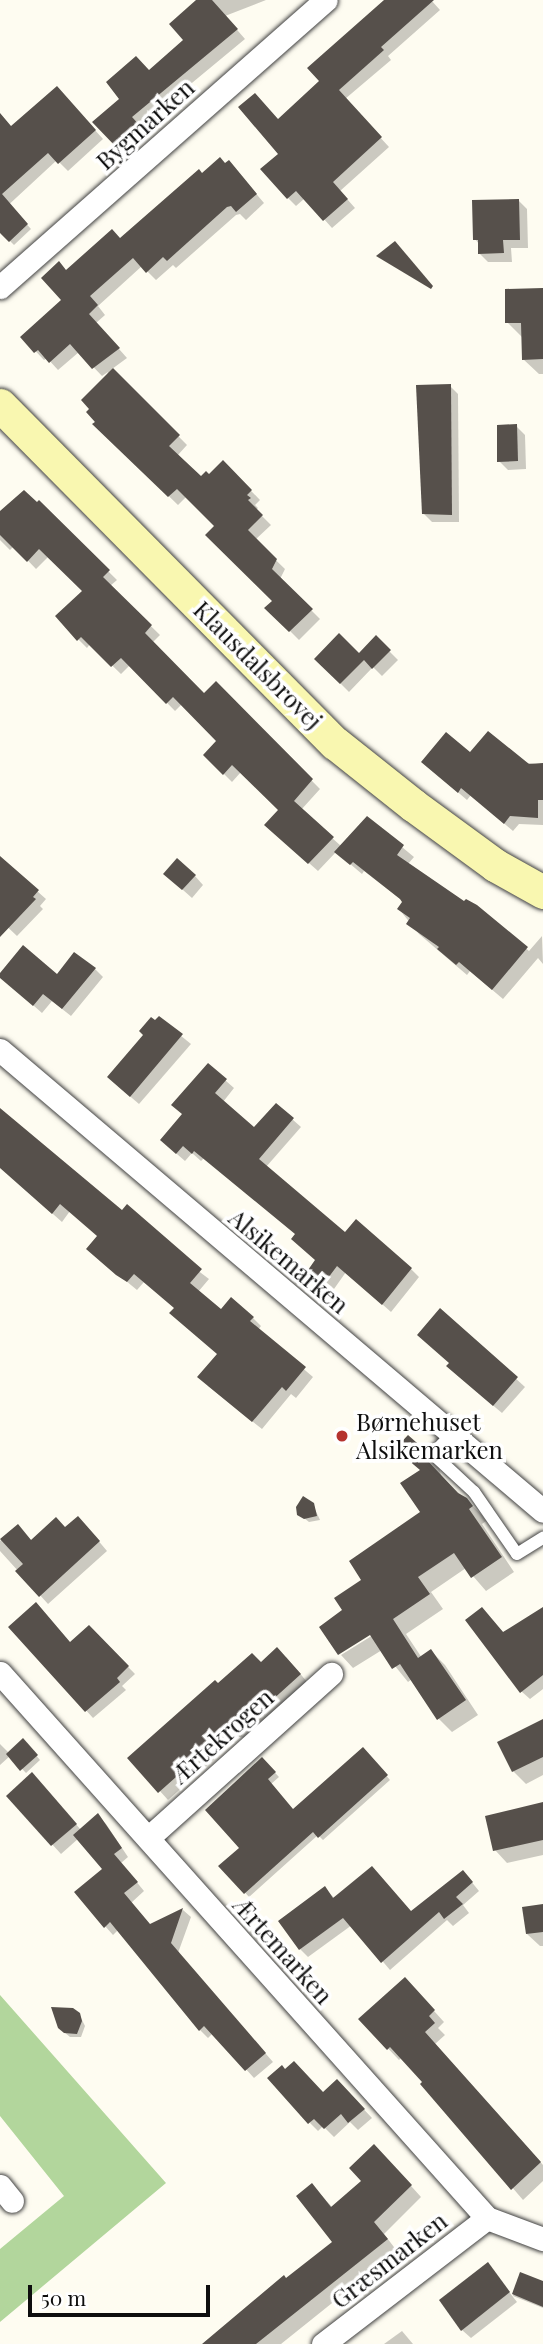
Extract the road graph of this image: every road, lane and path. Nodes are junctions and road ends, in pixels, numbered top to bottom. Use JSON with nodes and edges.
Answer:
{"nodes":[{"id":1,"x":325,"y":0,"type":"edge"},
{"id":2,"x":0,"y":288,"type":"edge"},
{"id":3,"x":0,"y":405,"type":"edge"},
{"id":4,"x":543,"y":892,"type":"edge"},
{"id":5,"x":0,"y":1050,"type":"edge"},
{"id":6,"x":452,"y":1434,"type":"junction"},
{"id":7,"x":543,"y":1511,"type":"edge"},
{"id":8,"x":543,"y":1538,"type":"edge"},
{"id":9,"x":0,"y":1673,"type":"edge"},
{"id":10,"x":331,"y":1674,"type":"dead end"},
{"id":11,"x":148,"y":1838,"type":"junction"},
{"id":12,"x":487,"y":2218,"type":"junction"},
{"id":13,"x":543,"y":2239,"type":"edge"},
{"id":14,"x":323,"y":2344,"type":"edge"}],
"edges":[{"from":1,"to":2,"type":"street","name":"Bygmarken"},
{"from":3,"to":4,"type":"street","name":"Klausdalsbrovej"},
{"from":5,"to":6,"type":"street","name":"Alsikemarken"},
{"from":6,"to":7,"type":"street","name":"Alsikemarken"},
{"from":6,"to":8,"type":"lane"},
{"from":9,"to":11,"type":"street","name":"Ærtemarken"},
{"from":10,"to":11,"type":"street","name":"Ærtekrogen"},
{"from":11,"to":12,"type":"street","name":"Ærtemarken"},
{"from":12,"to":13,"type":"street","name":"Ærtemarken"},
{"from":12,"to":14,"type":"street","name":"Græsmarken"}]}
